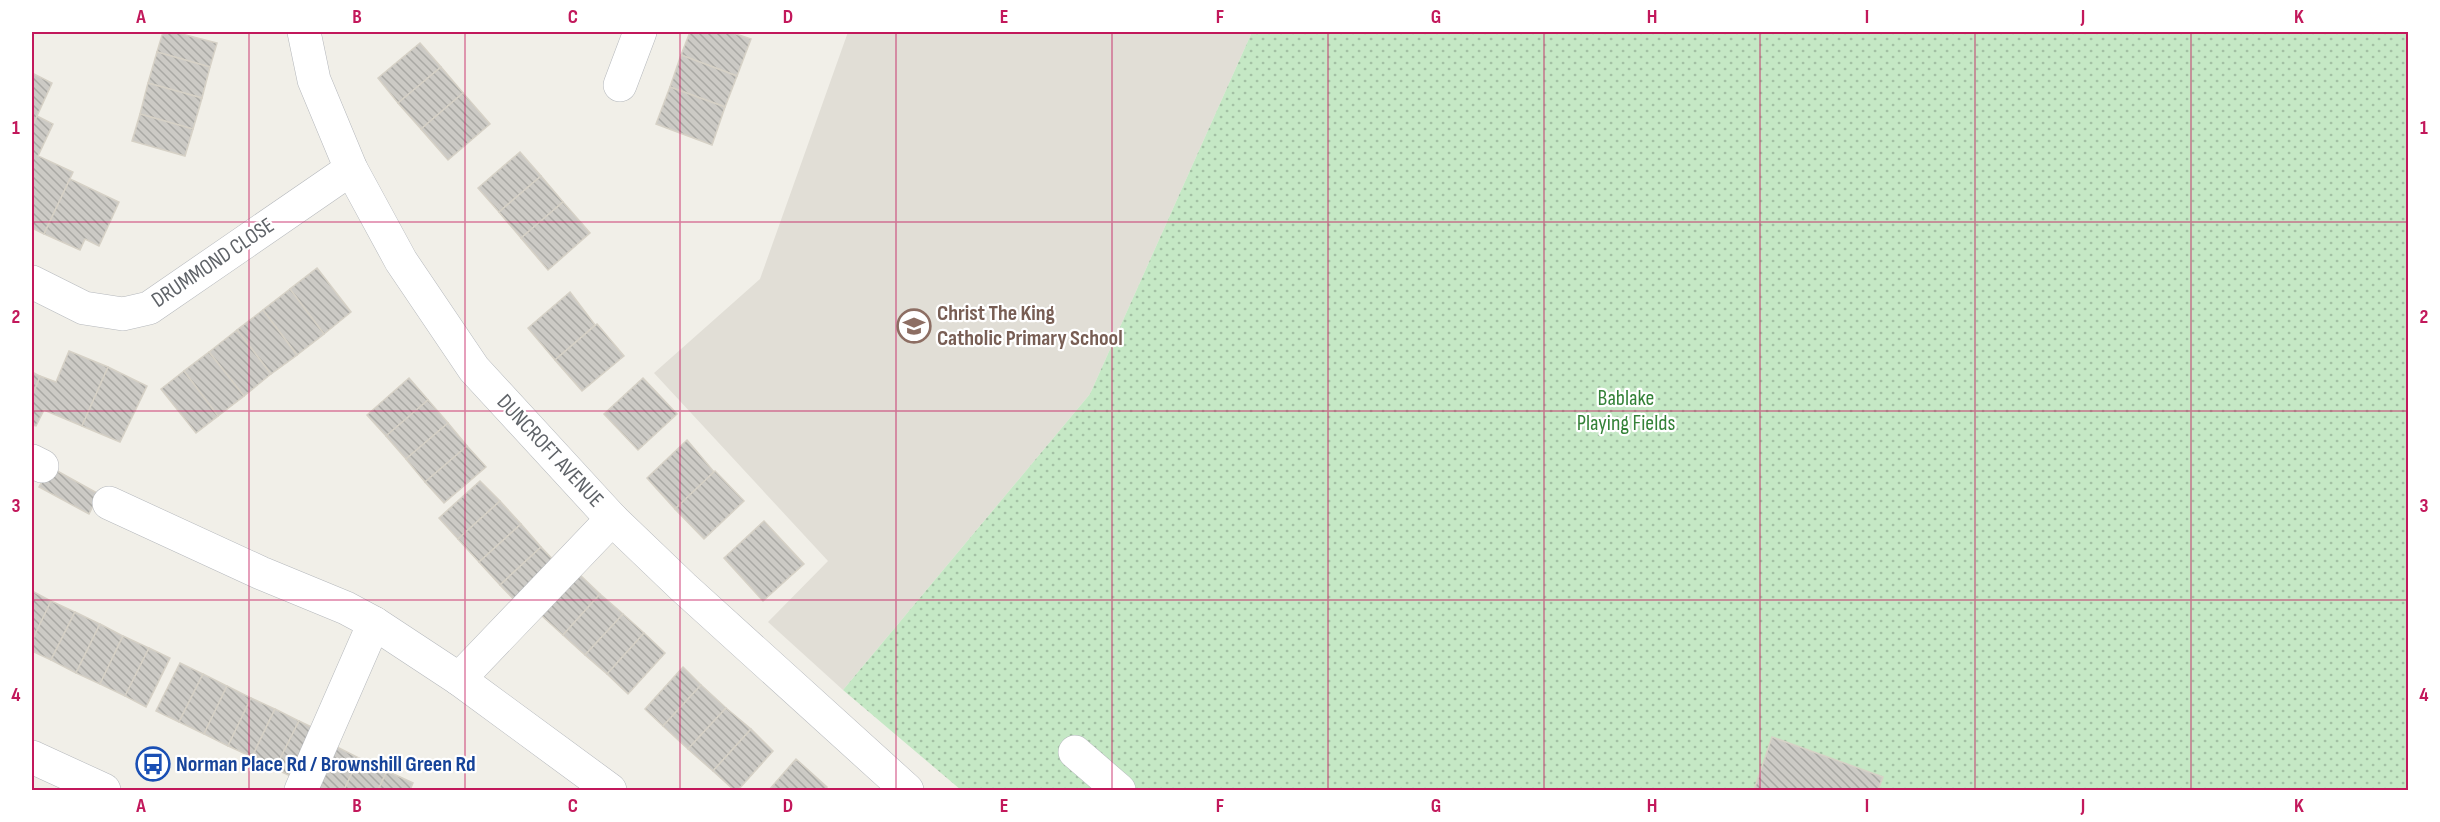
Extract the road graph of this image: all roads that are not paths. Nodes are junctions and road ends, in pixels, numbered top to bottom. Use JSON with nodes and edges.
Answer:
{"nodes":[{"id":1,"x":304,"y":32,"type":"edge"},
{"id":2,"x":640,"y":32,"type":"edge"},
{"id":3,"x":620,"y":85,"type":"dead end"},
{"id":4,"x":351,"y":169,"type":"junction"},
{"id":5,"x":32,"y":282,"type":"edge"},
{"id":6,"x":110,"y":503,"type":"dead end"},
{"id":7,"x":612,"y":519,"type":"junction"},
{"id":8,"x":374,"y":622,"type":"junction"},
{"id":9,"x":459,"y":679,"type":"junction"},
{"id":10,"x":1075,"y":752,"type":"dead end"},
{"id":11,"x":32,"y":757,"type":"edge"},
{"id":12,"x":104,"y":790,"type":"edge"},
{"id":13,"x":301,"y":790,"type":"edge"},
{"id":14,"x":609,"y":790,"type":"edge"},
{"id":15,"x":907,"y":790,"type":"edge"},
{"id":16,"x":1119,"y":790,"type":"edge"}],
"edges":[{"from":1,"to":4,"type":"street","name":"DUNCROFT AVENUE"},
{"from":2,"to":3,"type":"street"},
{"from":4,"to":5,"type":"street","name":"DRUMMOND CLOSE"},
{"from":4,"to":7,"type":"street","name":"DUNCROFT AVENUE"},
{"from":6,"to":8,"type":"street"},
{"from":7,"to":9,"type":"street"},
{"from":7,"to":15,"type":"street","name":"DUNCROFT AVENUE"},
{"from":8,"to":9,"type":"street"},
{"from":8,"to":13,"type":"street"},
{"from":9,"to":14,"type":"street"},
{"from":10,"to":16,"type":"street"},
{"from":11,"to":12,"type":"street"}]}
